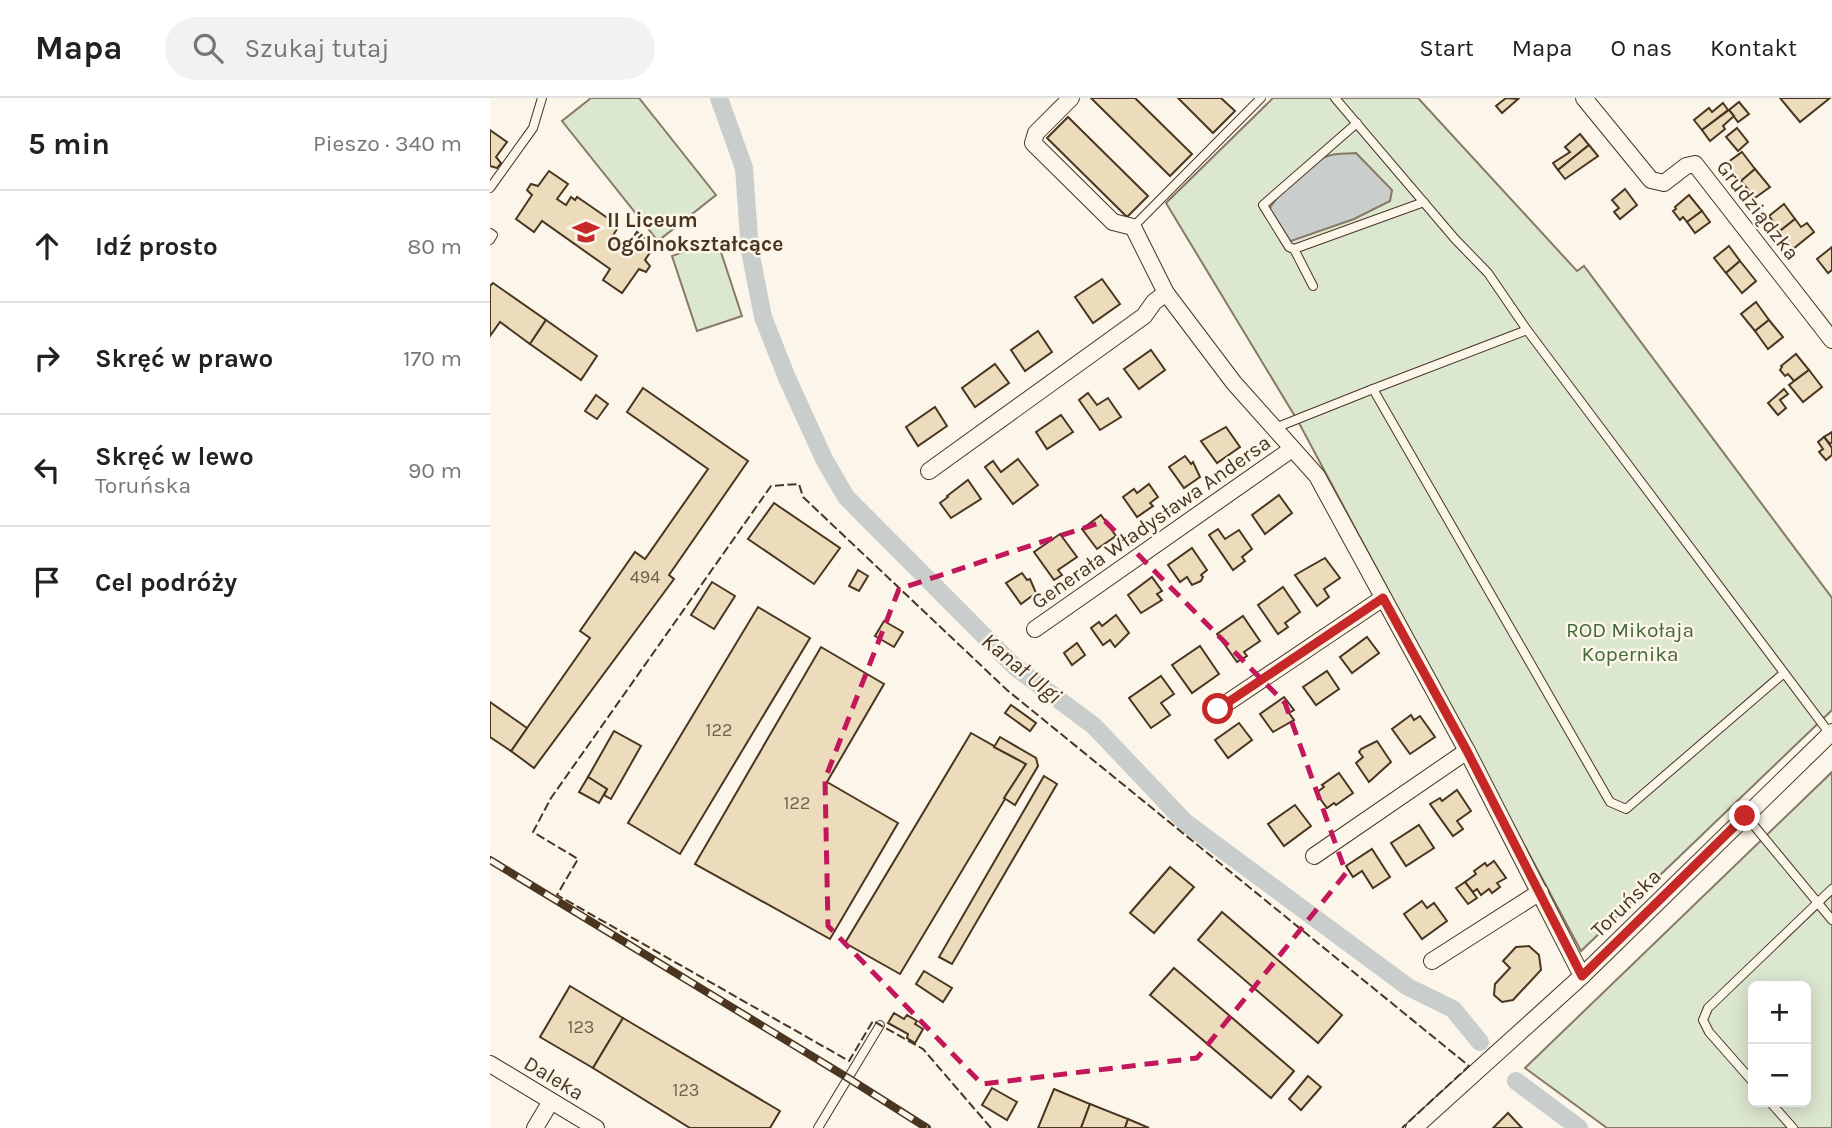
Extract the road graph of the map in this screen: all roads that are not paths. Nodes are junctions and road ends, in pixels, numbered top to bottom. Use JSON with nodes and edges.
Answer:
{"nodes":[{"id":1,"x":542,"y":98,"type":"edge"},
{"id":2,"x":1071,"y":98,"type":"edge"},
{"id":3,"x":1261,"y":98,"type":"edge"},
{"id":4,"x":1335,"y":98,"type":"edge"},
{"id":5,"x":1584,"y":98,"type":"edge"},
{"id":6,"x":1357,"y":123,"type":"junction"},
{"id":7,"x":490,"y":188,"type":"edge"},
{"id":8,"x":1424,"y":202,"type":"junction"},
{"id":9,"x":1133,"y":227,"type":"junction"},
{"id":10,"x":490,"y":233,"type":"edge"},
{"id":11,"x":490,"y":240,"type":"edge"},
{"id":12,"x":1294,"y":250,"type":"junction"},
{"id":13,"x":1313,"y":286,"type":"dead end"},
{"id":14,"x":1166,"y":293,"type":"junction"},
{"id":15,"x":1527,"y":330,"type":"junction"},
{"id":16,"x":1832,"y":340,"type":"edge"},
{"id":17,"x":1373,"y":390,"type":"junction"},
{"id":18,"x":1274,"y":428,"type":"junction"},
{"id":19,"x":1292,"y":449,"type":"junction"},
{"id":20,"x":929,"y":471,"type":"dead end"},
{"id":21,"x":1383,"y":598,"type":"junction"},
{"id":22,"x":1035,"y":629,"type":"dead end"},
{"id":23,"x":1784,"y":673,"type":"junction"},
{"id":24,"x":1218,"y":709,"type":"dead end"},
{"id":25,"x":1831,"y":733,"type":"edge"},
{"id":26,"x":1467,"y":751,"type":"junction"},
{"id":27,"x":1745,"y":816,"type":"junction"},
{"id":28,"x":1314,"y":856,"type":"dead end"},
{"id":29,"x":1832,"y":889,"type":"edge"},
{"id":30,"x":1540,"y":892,"type":"junction"},
{"id":31,"x":1818,"y":903,"type":"junction"},
{"id":32,"x":1832,"y":920,"type":"edge"},
{"id":33,"x":1432,"y":961,"type":"dead end"},
{"id":34,"x":1582,"y":976,"type":"junction"},
{"id":35,"x":880,"y":1025,"type":"dead end"},
{"id":36,"x":490,"y":1064,"type":"edge"},
{"id":37,"x":1748,"y":1076,"type":"edge"},
{"id":38,"x":551,"y":1101,"type":"junction"},
{"id":39,"x":1774,"y":1107,"type":"edge"},
{"id":40,"x":534,"y":1128,"type":"edge"},
{"id":41,"x":596,"y":1128,"type":"edge"},
{"id":42,"x":818,"y":1128,"type":"edge"},
{"id":43,"x":1414,"y":1128,"type":"edge"},
{"id":44,"x":1793,"y":1128,"type":"edge"}],
"edges":[{"from":1,"to":7,"type":"lane"},
{"from":2,"to":9,"type":"street"},
{"from":3,"to":9,"type":"lane"},
{"from":4,"to":6,"type":"lane"},
{"from":5,"to":16,"type":"street","name":"Grudziądzka"},
{"from":6,"to":8,"type":"lane"},
{"from":6,"to":12,"type":"lane"},
{"from":8,"to":12,"type":"lane"},
{"from":8,"to":15,"type":"lane"},
{"from":9,"to":14,"type":"street","name":"Generała Władysława Andersa"},
{"from":10,"to":11,"type":"lane"},
{"from":12,"to":13,"type":"lane"},
{"from":14,"to":18,"type":"street","name":"Generała Władysława Andersa"},
{"from":14,"to":20,"type":"street"},
{"from":15,"to":17,"type":"lane"},
{"from":15,"to":23,"type":"lane"},
{"from":17,"to":18,"type":"lane"},
{"from":17,"to":23,"type":"lane"},
{"from":18,"to":19,"type":"street","name":"Generała Władysława Andersa"},
{"from":19,"to":21,"type":"street","name":"Generała Władysława Andersa"},
{"from":19,"to":22,"type":"street","name":"Generała Władysława Andersa"},
{"from":21,"to":24,"type":"street"},
{"from":21,"to":26,"type":"street","name":"Generała Władysława Andersa"},
{"from":23,"to":25,"type":"lane"},
{"from":25,"to":27,"type":"street","name":"Toruńska"},
{"from":26,"to":28,"type":"street"},
{"from":26,"to":30,"type":"street","name":"Generała Władysława Andersa"},
{"from":27,"to":31,"type":"lane"},
{"from":27,"to":34,"type":"street","name":"Toruńska"},
{"from":29,"to":31,"type":"lane"},
{"from":30,"to":33,"type":"street"},
{"from":30,"to":34,"type":"street","name":"Generała Władysława Andersa"},
{"from":31,"to":32,"type":"lane"},
{"from":31,"to":37,"type":"lane"},
{"from":34,"to":43,"type":"street","name":"Toruńska"},
{"from":35,"to":42,"type":"lane"},
{"from":36,"to":38,"type":"street","name":"Daleka"},
{"from":38,"to":40,"type":"street"},
{"from":38,"to":41,"type":"street","name":"Daleka"},
{"from":39,"to":44,"type":"lane"}]}
